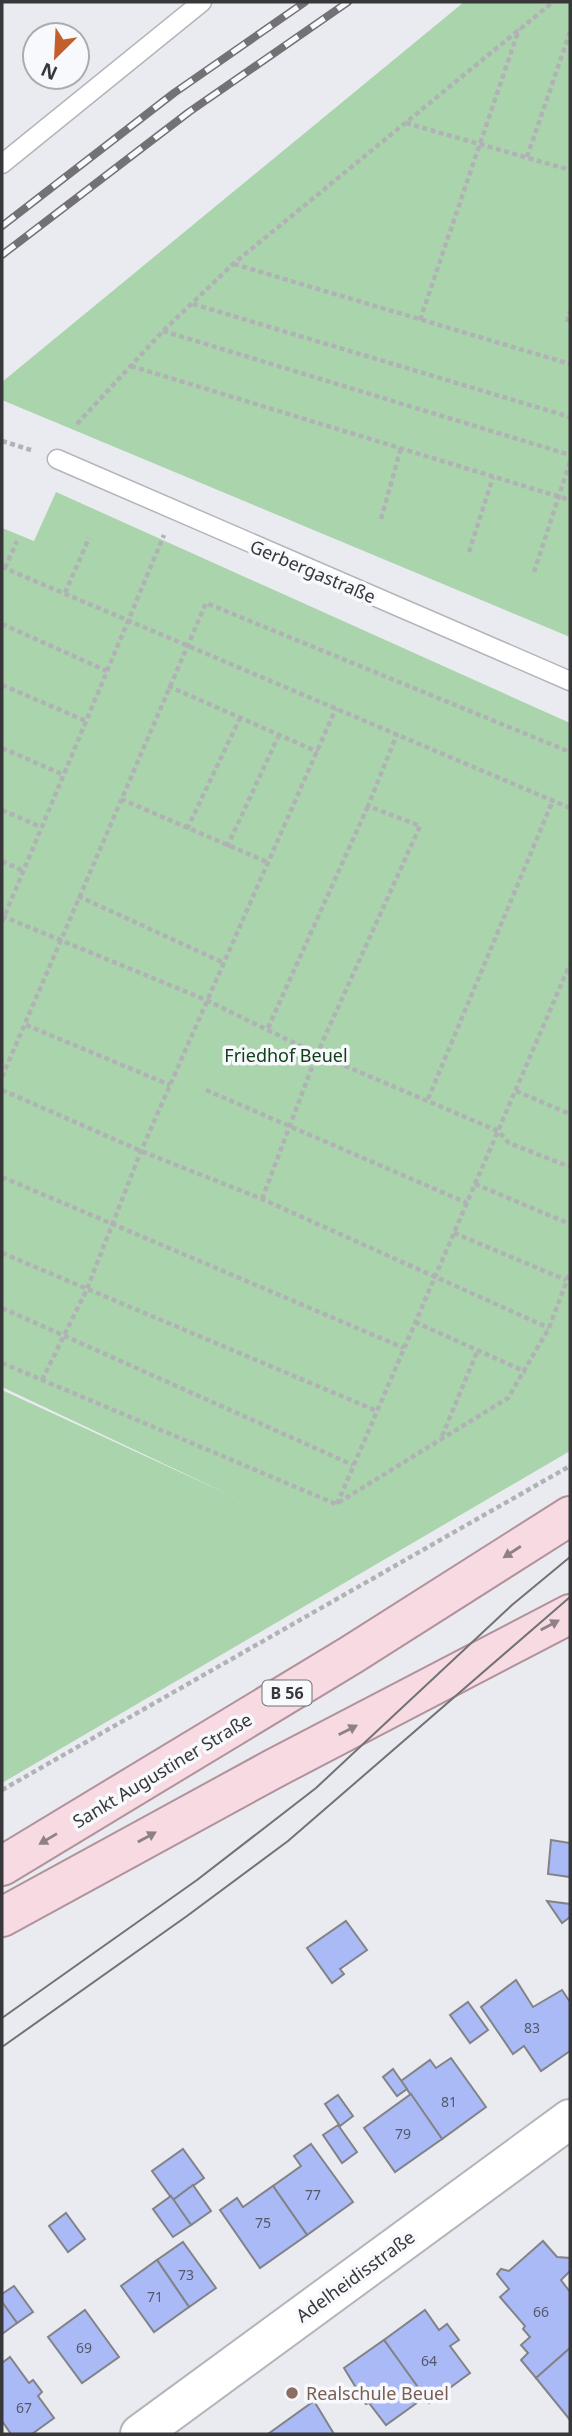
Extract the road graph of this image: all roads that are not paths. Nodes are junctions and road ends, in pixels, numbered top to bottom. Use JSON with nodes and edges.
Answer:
{"nodes":[{"id":1,"x":202,"y":2,"type":"edge"},
{"id":2,"x":2,"y":164,"type":"edge"},
{"id":3,"x":57,"y":459,"type":"dead end"},
{"id":4,"x":570,"y":681,"type":"edge"},
{"id":5,"x":570,"y":1516,"type":"edge"},
{"id":6,"x":570,"y":1614,"type":"edge"},
{"id":7,"x":2,"y":1866,"type":"edge"},
{"id":8,"x":2,"y":1917,"type":"edge"},
{"id":9,"x":570,"y":2119,"type":"edge"},
{"id":10,"x":140,"y":2434,"type":"edge"}],
"edges":[{"from":1,"to":2,"type":"lane"},
{"from":3,"to":4,"type":"lane","name":"Gerbergastraße"},
{"from":5,"to":7,"type":"main road","name":"Sankt Augustiner Straße","number":"B 56","one_way":true},
{"from":8,"to":6,"type":"main road","one_way":true},
{"from":9,"to":10,"type":"street","name":"Adelheidisstraße"}]}
